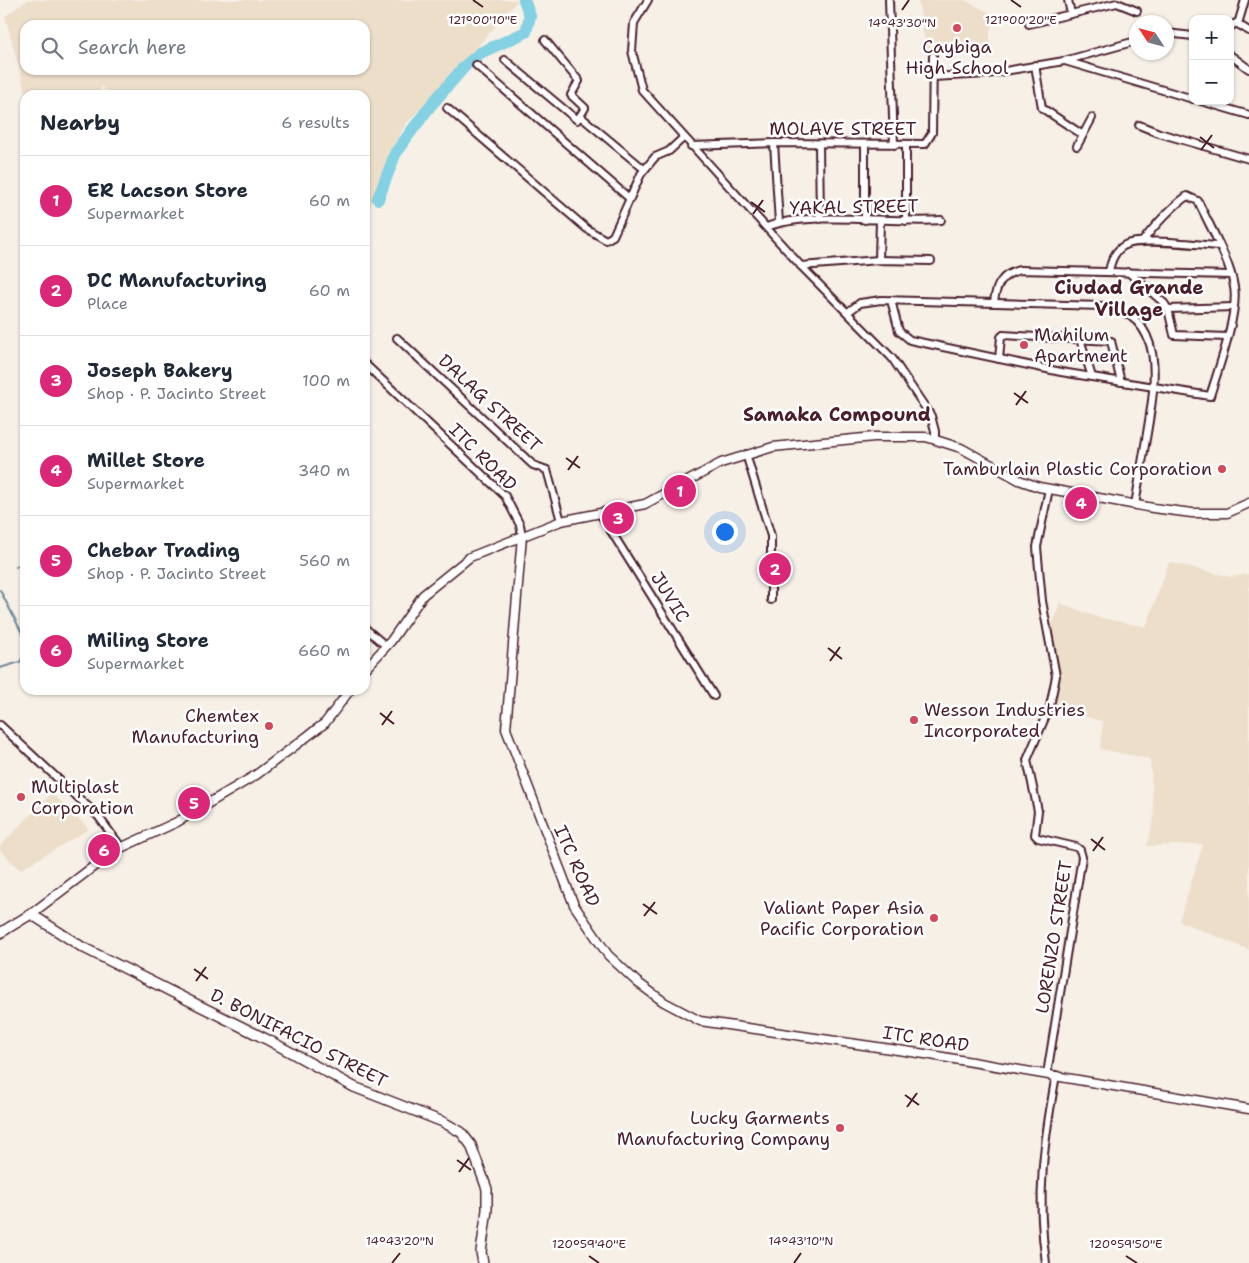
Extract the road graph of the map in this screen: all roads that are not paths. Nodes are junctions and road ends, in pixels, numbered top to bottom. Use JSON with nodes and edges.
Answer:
{"nodes":[{"id":1,"x":648,"y":0,"type":"edge"},
{"id":2,"x":889,"y":0,"type":"edge"},
{"id":3,"x":1068,"y":0,"type":"edge"},
{"id":4,"x":1245,"y":0,"type":"edge"},
{"id":5,"x":1117,"y":2,"type":"edge"},
{"id":6,"x":1137,"y":11,"type":"dead end"},
{"id":7,"x":1071,"y":14,"type":"junction"},
{"id":8,"x":1234,"y":23,"type":"edge"},
{"id":9,"x":1029,"y":24,"type":"dead end"},
{"id":10,"x":1238,"y":24,"type":"junction"},
{"id":11,"x":1249,"y":31,"type":"edge"},
{"id":12,"x":1174,"y":34,"type":"edge"},
{"id":13,"x":1189,"y":36,"type":"edge"},
{"id":14,"x":546,"y":40,"type":"dead end"},
{"id":15,"x":1129,"y":43,"type":"edge"},
{"id":16,"x":933,"y":56,"type":"dead end"},
{"id":17,"x":1234,"y":58,"type":"edge"},
{"id":18,"x":505,"y":60,"type":"dead end"},
{"id":19,"x":1064,"y":60,"type":"junction"},
{"id":20,"x":476,"y":65,"type":"dead end"},
{"id":21,"x":1035,"y":65,"type":"junction"},
{"id":22,"x":1249,"y":69,"type":"edge"},
{"id":23,"x":933,"y":77,"type":"junction"},
{"id":24,"x":1189,"y":98,"type":"edge"},
{"id":25,"x":1215,"y":105,"type":"edge"},
{"id":26,"x":447,"y":108,"type":"dead end"},
{"id":27,"x":1249,"y":115,"type":"edge"},
{"id":28,"x":580,"y":116,"type":"junction"},
{"id":29,"x":1092,"y":118,"type":"dead end"},
{"id":30,"x":1139,"y":125,"type":"dead end"},
{"id":31,"x":1083,"y":136,"type":"junction"},
{"id":32,"x":683,"y":138,"type":"junction"},
{"id":33,"x":774,"y":144,"type":"junction"},
{"id":34,"x":819,"y":145,"type":"junction"},
{"id":35,"x":866,"y":145,"type":"junction"},
{"id":36,"x":894,"y":145,"type":"junction"},
{"id":37,"x":906,"y":145,"type":"junction"},
{"id":38,"x":691,"y":146,"type":"junction"},
{"id":39,"x":1077,"y":146,"type":"dead end"},
{"id":40,"x":1249,"y":159,"type":"edge"},
{"id":41,"x":644,"y":169,"type":"junction"},
{"id":42,"x":629,"y":198,"type":"junction"},
{"id":43,"x":820,"y":219,"type":"junction"},
{"id":44,"x":865,"y":220,"type":"junction"},
{"id":45,"x":942,"y":220,"type":"dead end"},
{"id":46,"x":880,"y":221,"type":"junction"},
{"id":47,"x":906,"y":221,"type":"junction"},
{"id":48,"x":779,"y":223,"type":"junction"},
{"id":49,"x":767,"y":228,"type":"junction"},
{"id":50,"x":1142,"y":242,"type":"junction"},
{"id":51,"x":1219,"y":246,"type":"junction"},
{"id":52,"x":879,"y":260,"type":"junction"},
{"id":53,"x":931,"y":260,"type":"dead end"},
{"id":54,"x":801,"y":266,"type":"junction"},
{"id":55,"x":1109,"y":271,"type":"junction"},
{"id":56,"x":1128,"y":272,"type":"junction"},
{"id":57,"x":1231,"y":275,"type":"junction"},
{"id":58,"x":891,"y":300,"type":"junction"},
{"id":59,"x":994,"y":302,"type":"junction"},
{"id":60,"x":1234,"y":307,"type":"junction"},
{"id":61,"x":1168,"y":308,"type":"junction"},
{"id":62,"x":848,"y":312,"type":"junction"},
{"id":63,"x":1227,"y":337,"type":"junction"},
{"id":64,"x":397,"y":338,"type":"dead end"},
{"id":65,"x":1080,"y":339,"type":"junction"},
{"id":66,"x":999,"y":359,"type":"junction"},
{"id":67,"x":370,"y":369,"type":"edge"},
{"id":68,"x":1092,"y":377,"type":"junction"},
{"id":69,"x":1122,"y":382,"type":"junction"},
{"id":70,"x":1155,"y":388,"type":"junction"},
{"id":71,"x":935,"y":439,"type":"junction"},
{"id":72,"x":746,"y":454,"type":"junction"},
{"id":73,"x":1049,"y":489,"type":"junction"},
{"id":74,"x":1249,"y":503,"type":"edge"},
{"id":75,"x":1135,"y":505,"type":"junction"},
{"id":76,"x":601,"y":515,"type":"junction"},
{"id":77,"x":561,"y":521,"type":"junction"},
{"id":78,"x":522,"y":536,"type":"junction"},
{"id":79,"x":771,"y":600,"type":"dead end"},
{"id":80,"x":370,"y":632,"type":"edge"},
{"id":81,"x":386,"y":646,"type":"junction"},
{"id":82,"x":370,"y":664,"type":"edge"},
{"id":83,"x":345,"y":695,"type":"edge"},
{"id":84,"x":714,"y":696,"type":"dead end"},
{"id":85,"x":0,"y":725,"type":"edge"},
{"id":86,"x":121,"y":847,"type":"junction"},
{"id":87,"x":31,"y":914,"type":"junction"},
{"id":88,"x":0,"y":933,"type":"edge"},
{"id":89,"x":1047,"y":1074,"type":"junction"},
{"id":90,"x":1056,"y":1075,"type":"junction"},
{"id":91,"x":1249,"y":1109,"type":"edge"},
{"id":92,"x":483,"y":1263,"type":"edge"},
{"id":93,"x":1046,"y":1263,"type":"edge"}],
"edges":[{"from":1,"to":32,"type":"street"},
{"from":2,"to":36,"type":"street"},
{"from":3,"to":7,"type":"street"},
{"from":4,"to":10,"type":"street"},
{"from":5,"to":6,"type":"street"},
{"from":5,"to":7,"type":"street"},
{"from":7,"to":9,"type":"street"},
{"from":8,"to":10,"type":"street"},
{"from":10,"to":11,"type":"street"},
{"from":12,"to":13,"type":"street"},
{"from":14,"to":28,"type":"street"},
{"from":15,"to":19,"type":"street"},
{"from":16,"to":23,"type":"street","name":"MOLAVE STREET"},
{"from":17,"to":22,"type":"street"},
{"from":18,"to":28,"type":"street"},
{"from":19,"to":21,"type":"street"},
{"from":19,"to":24,"type":"street"},
{"from":20,"to":42,"type":"street"},
{"from":21,"to":23,"type":"street"},
{"from":21,"to":31,"type":"street"},
{"from":23,"to":37,"type":"street","name":"MOLAVE STREET"},
{"from":25,"to":27,"type":"street"},
{"from":26,"to":42,"type":"street"},
{"from":28,"to":41,"type":"street"},
{"from":29,"to":31,"type":"street"},
{"from":30,"to":40,"type":"street"},
{"from":31,"to":39,"type":"street"},
{"from":32,"to":38,"type":"street"},
{"from":32,"to":41,"type":"street"},
{"from":33,"to":34,"type":"street","name":"MOLAVE STREET"},
{"from":33,"to":38,"type":"street","name":"MOLAVE STREET"},
{"from":33,"to":48,"type":"street"},
{"from":34,"to":35,"type":"street","name":"MOLAVE STREET"},
{"from":34,"to":43,"type":"street"},
{"from":35,"to":36,"type":"street","name":"MOLAVE STREET"},
{"from":35,"to":44,"type":"street"},
{"from":36,"to":37,"type":"street","name":"MOLAVE STREET"},
{"from":37,"to":47,"type":"street"},
{"from":38,"to":49,"type":"street"},
{"from":41,"to":42,"type":"street"},
{"from":43,"to":44,"type":"street","name":"YAKAL STREET"},
{"from":43,"to":48,"type":"street","name":"YAKAL STREET"},
{"from":44,"to":46,"type":"street","name":"YAKAL STREET"},
{"from":45,"to":47,"type":"street","name":"YAKAL STREET"},
{"from":46,"to":47,"type":"street","name":"YAKAL STREET"},
{"from":46,"to":52,"type":"street"},
{"from":48,"to":49,"type":"street","name":"YAKAL STREET"},
{"from":49,"to":54,"type":"street"},
{"from":50,"to":51,"type":"street"},
{"from":50,"to":51,"type":"street"},
{"from":50,"to":55,"type":"street"},
{"from":51,"to":57,"type":"street"},
{"from":52,"to":53,"type":"street"},
{"from":52,"to":54,"type":"street"},
{"from":54,"to":62,"type":"street"},
{"from":55,"to":56,"type":"street"},
{"from":55,"to":59,"type":"street"},
{"from":56,"to":57,"type":"street"},
{"from":56,"to":61,"type":"street"},
{"from":57,"to":60,"type":"street"},
{"from":58,"to":59,"type":"street"},
{"from":58,"to":62,"type":"street"},
{"from":58,"to":66,"type":"street"},
{"from":59,"to":70,"type":"street"},
{"from":60,"to":61,"type":"street"},
{"from":60,"to":63,"type":"street"},
{"from":61,"to":63,"type":"street"},
{"from":62,"to":71,"type":"street"},
{"from":63,"to":70,"type":"street"},
{"from":64,"to":77,"type":"street","name":"DALAG STREET"},
{"from":65,"to":66,"type":"street"},
{"from":65,"to":68,"type":"street"},
{"from":65,"to":69,"type":"street"},
{"from":66,"to":68,"type":"street"},
{"from":67,"to":78,"type":"street","name":"ITC ROAD"},
{"from":68,"to":69,"type":"street"},
{"from":69,"to":70,"type":"street"},
{"from":70,"to":75,"type":"street"},
{"from":71,"to":72,"type":"street"},
{"from":71,"to":73,"type":"street"},
{"from":72,"to":76,"type":"street"},
{"from":72,"to":79,"type":"street"},
{"from":73,"to":75,"type":"street"},
{"from":73,"to":89,"type":"street","name":"LORENZO STREET"},
{"from":74,"to":75,"type":"street"},
{"from":76,"to":77,"type":"street"},
{"from":76,"to":84,"type":"street","name":"JUVIC"},
{"from":77,"to":78,"type":"street"},
{"from":78,"to":81,"type":"street"},
{"from":78,"to":89,"type":"street","name":"ITC ROAD"},
{"from":80,"to":81,"type":"street"},
{"from":81,"to":82,"type":"street"},
{"from":83,"to":86,"type":"street"},
{"from":85,"to":86,"type":"street"},
{"from":86,"to":87,"type":"street"},
{"from":87,"to":88,"type":"main road"},
{"from":87,"to":92,"type":"main road","name":"D. BONIFACIO STREET"},
{"from":89,"to":90,"type":"street","name":"ITC ROAD"},
{"from":90,"to":91,"type":"street","name":"ITC ROAD"},
{"from":90,"to":93,"type":"street"}]}
